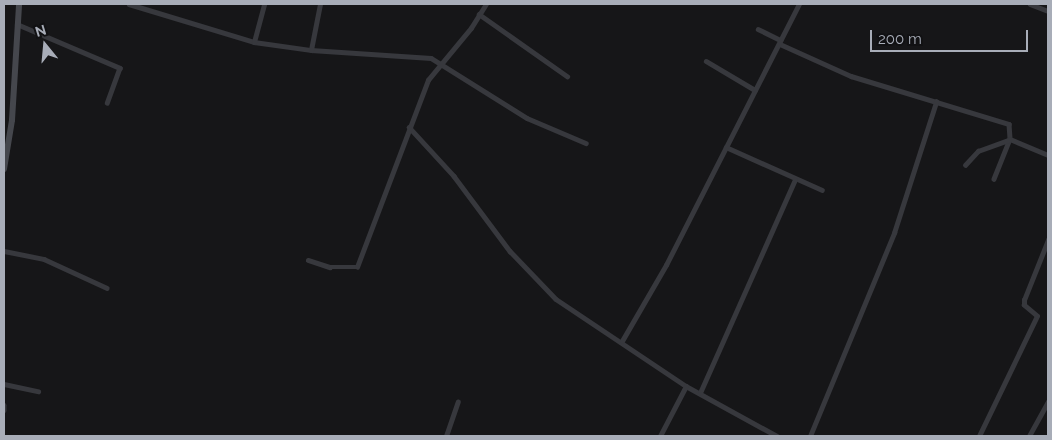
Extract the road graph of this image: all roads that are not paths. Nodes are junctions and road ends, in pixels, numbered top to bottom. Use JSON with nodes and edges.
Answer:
{"nodes":[{"id":1,"x":19,"y":4,"type":"edge"},
{"id":2,"x":129,"y":4,"type":"edge"},
{"id":3,"x":264,"y":4,"type":"edge"},
{"id":4,"x":320,"y":4,"type":"edge"},
{"id":5,"x":486,"y":4,"type":"edge"},
{"id":6,"x":799,"y":4,"type":"edge"},
{"id":7,"x":1030,"y":4,"type":"edge"},
{"id":8,"x":138,"y":5,"type":"edge"},
{"id":9,"x":1048,"y":11,"type":"edge"},
{"id":10,"x":479,"y":14,"type":"junction"},
{"id":11,"x":17,"y":24,"type":"junction"},
{"id":12,"x":758,"y":29,"type":"dead end"},
{"id":13,"x":254,"y":42,"type":"junction"},
{"id":14,"x":780,"y":42,"type":"junction"},
{"id":15,"x":311,"y":50,"type":"junction"},
{"id":16,"x":706,"y":61,"type":"dead end"},
{"id":17,"x":438,"y":63,"type":"junction"},
{"id":18,"x":567,"y":76,"type":"dead end"},
{"id":19,"x":755,"y":90,"type":"junction"},
{"id":20,"x":936,"y":102,"type":"junction"},
{"id":21,"x":107,"y":103,"type":"dead end"},
{"id":22,"x":410,"y":127,"type":"junction"},
{"id":23,"x":1010,"y":139,"type":"junction"},
{"id":24,"x":586,"y":143,"type":"dead end"},
{"id":25,"x":726,"y":147,"type":"junction"},
{"id":26,"x":1048,"y":155,"type":"edge"},
{"id":27,"x":966,"y":165,"type":"dead end"},
{"id":28,"x":4,"y":168,"type":"edge"},
{"id":29,"x":994,"y":179,"type":"dead end"},
{"id":30,"x":795,"y":180,"type":"junction"},
{"id":31,"x":822,"y":190,"type":"dead end"},
{"id":32,"x":1048,"y":240,"type":"edge"},
{"id":33,"x":4,"y":251,"type":"edge"},
{"id":34,"x":308,"y":260,"type":"dead end"},
{"id":35,"x":107,"y":288,"type":"dead end"},
{"id":36,"x":622,"y":341,"type":"junction"},
{"id":37,"x":4,"y":384,"type":"edge"},
{"id":38,"x":686,"y":386,"type":"junction"},
{"id":39,"x":38,"y":391,"type":"dead end"},
{"id":40,"x":700,"y":393,"type":"junction"},
{"id":41,"x":458,"y":402,"type":"dead end"},
{"id":42,"x":1048,"y":402,"type":"edge"},
{"id":43,"x":4,"y":405,"type":"edge"},
{"id":44,"x":4,"y":410,"type":"edge"},
{"id":45,"x":446,"y":436,"type":"edge"},
{"id":46,"x":660,"y":436,"type":"edge"},
{"id":47,"x":777,"y":436,"type":"edge"},
{"id":48,"x":810,"y":436,"type":"edge"},
{"id":49,"x":979,"y":436,"type":"edge"},
{"id":50,"x":1029,"y":436,"type":"edge"}],
"edges":[{"from":1,"to":11,"type":"street"},
{"from":2,"to":8,"type":"street"},
{"from":3,"to":13,"type":"street"},
{"from":4,"to":15,"type":"street"},
{"from":5,"to":10,"type":"street"},
{"from":6,"to":14,"type":"street"},
{"from":7,"to":9,"type":"street"},
{"from":8,"to":13,"type":"street"},
{"from":10,"to":17,"type":"street"},
{"from":10,"to":18,"type":"street"},
{"from":11,"to":21,"type":"street"},
{"from":11,"to":28,"type":"street"},
{"from":12,"to":14,"type":"street"},
{"from":13,"to":15,"type":"street"},
{"from":14,"to":19,"type":"street"},
{"from":14,"to":20,"type":"street"},
{"from":15,"to":17,"type":"street"},
{"from":16,"to":19,"type":"street"},
{"from":17,"to":22,"type":"street"},
{"from":17,"to":24,"type":"street"},
{"from":19,"to":25,"type":"street"},
{"from":20,"to":23,"type":"street"},
{"from":20,"to":48,"type":"street"},
{"from":22,"to":34,"type":"street"},
{"from":22,"to":36,"type":"street"},
{"from":23,"to":26,"type":"street"},
{"from":23,"to":27,"type":"street"},
{"from":23,"to":29,"type":"street"},
{"from":25,"to":30,"type":"street"},
{"from":25,"to":36,"type":"street"},
{"from":30,"to":31,"type":"street"},
{"from":30,"to":40,"type":"street"},
{"from":32,"to":49,"type":"street"},
{"from":33,"to":35,"type":"street"},
{"from":36,"to":38,"type":"street"},
{"from":37,"to":39,"type":"street"},
{"from":38,"to":40,"type":"street"},
{"from":38,"to":46,"type":"street"},
{"from":40,"to":47,"type":"street"},
{"from":41,"to":45,"type":"street"},
{"from":42,"to":50,"type":"street"},
{"from":43,"to":44,"type":"street"}]}
